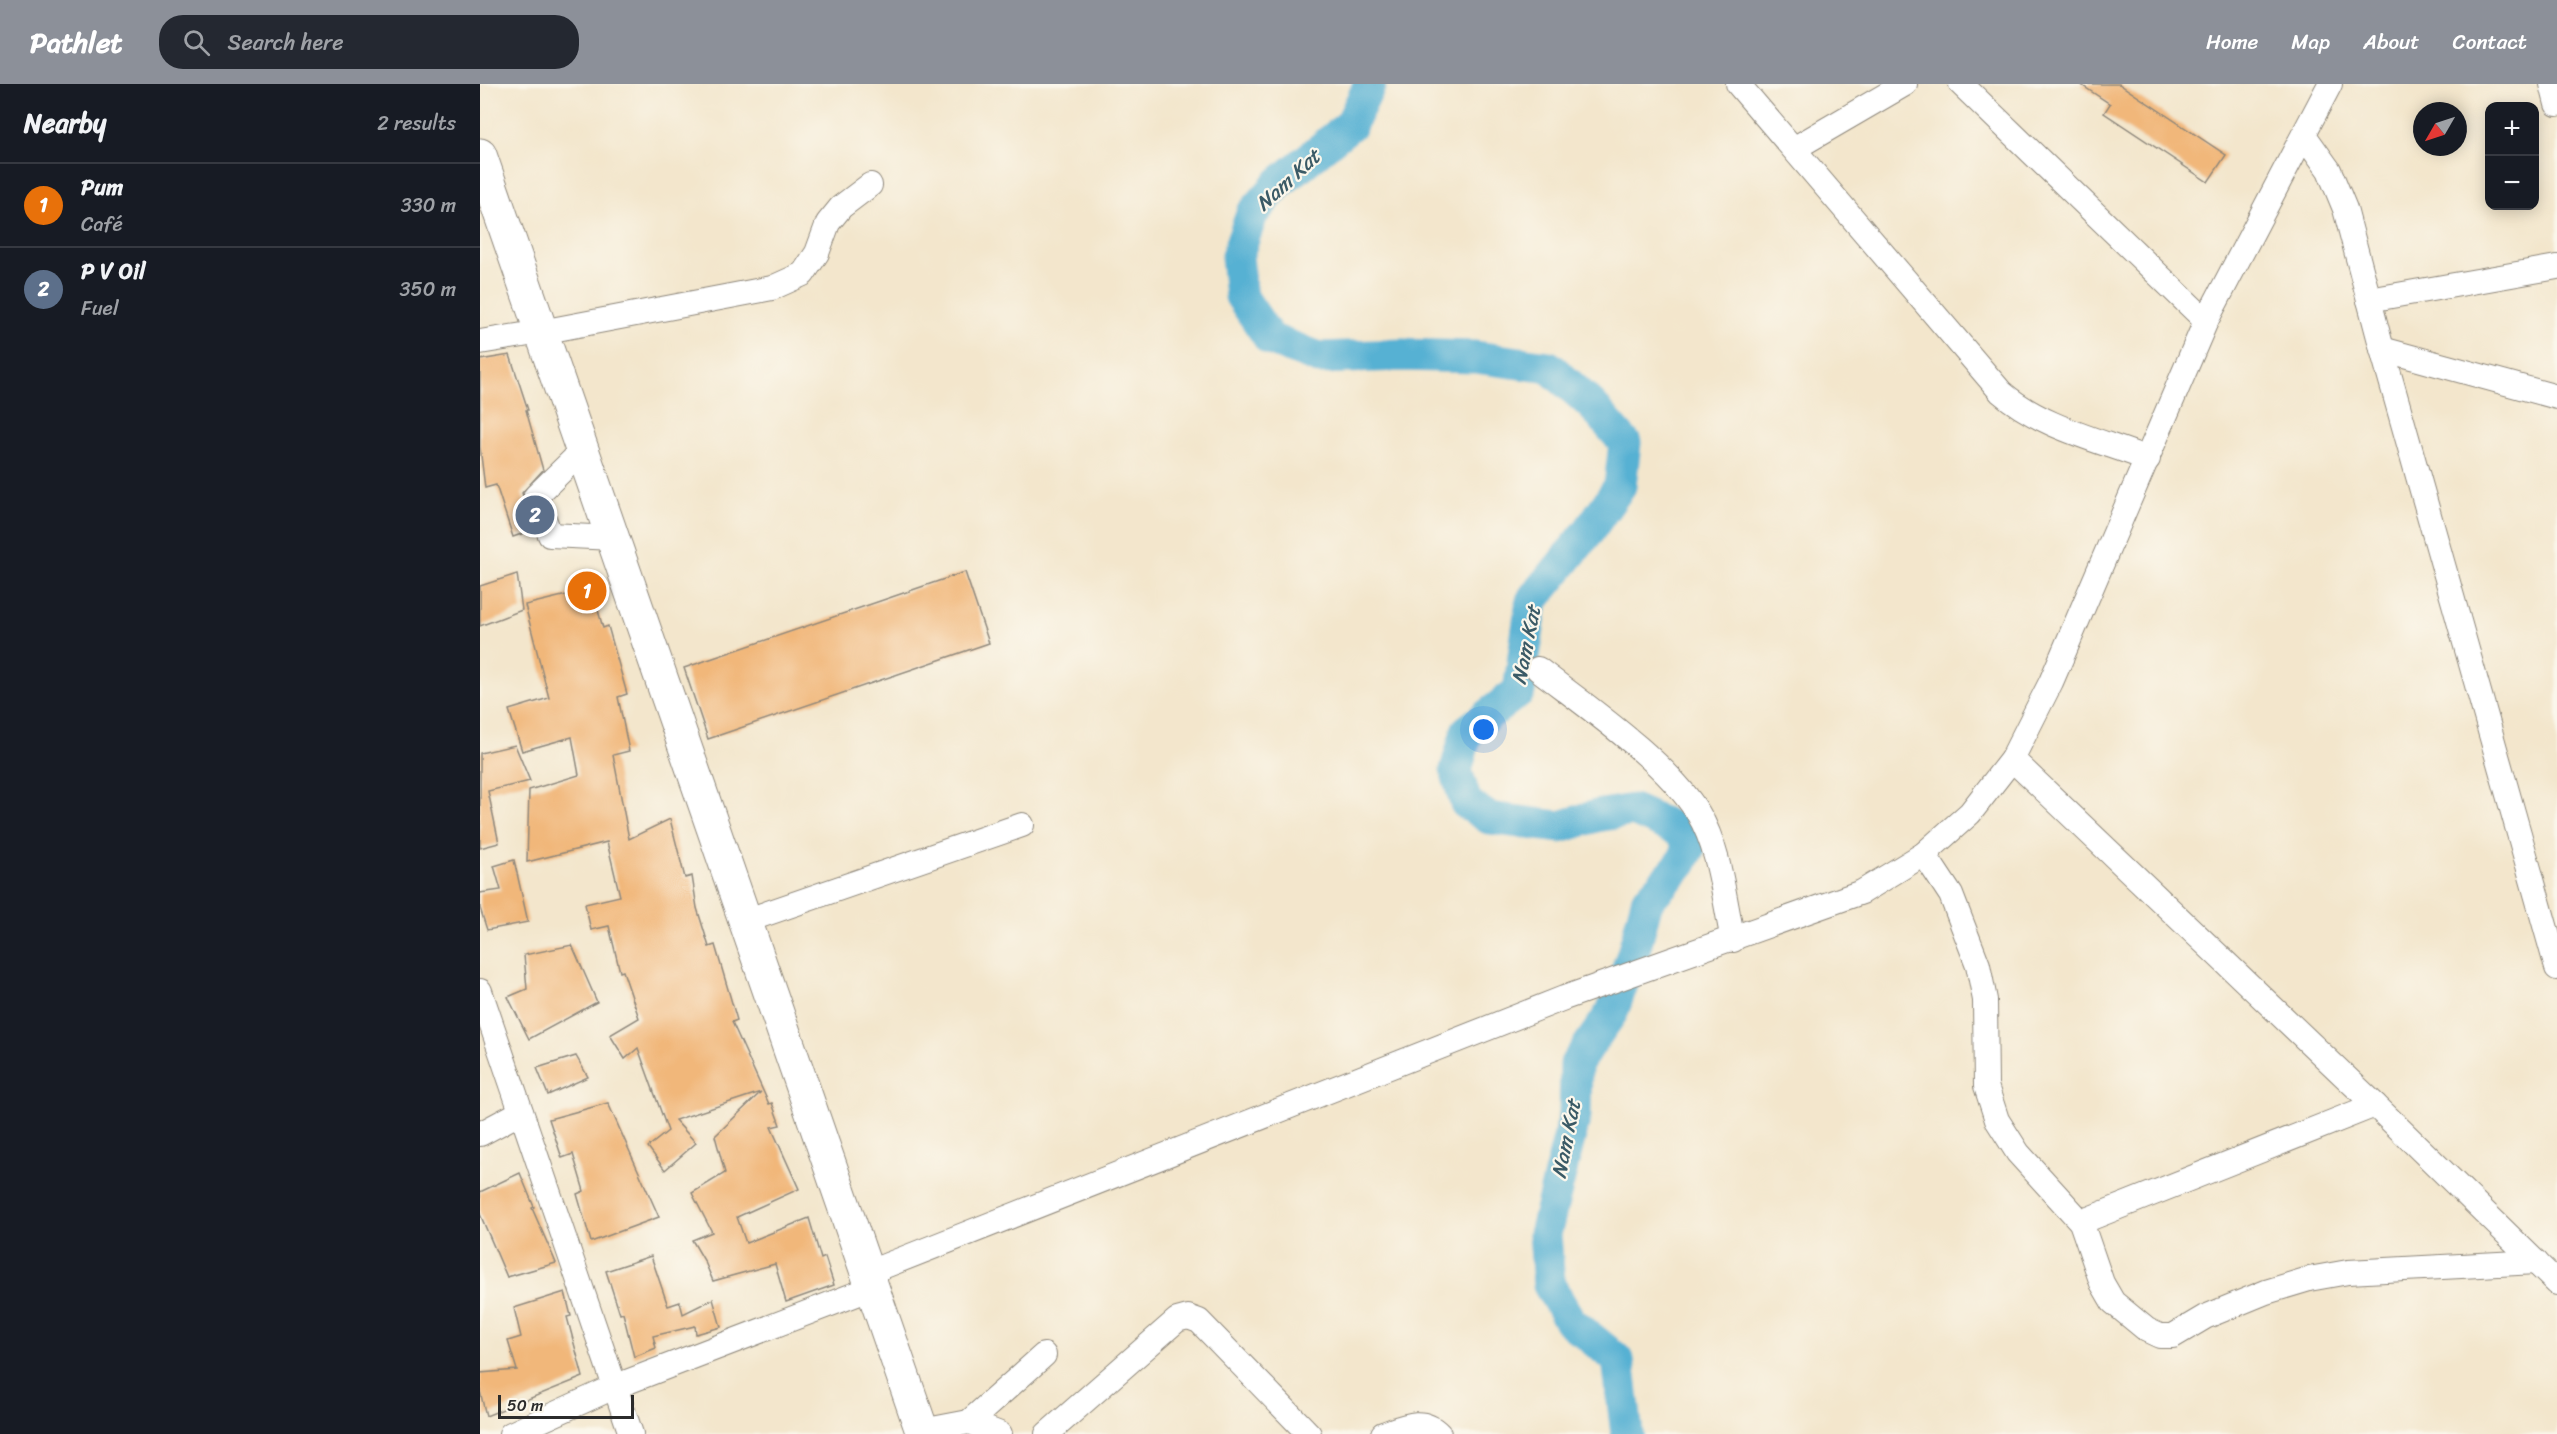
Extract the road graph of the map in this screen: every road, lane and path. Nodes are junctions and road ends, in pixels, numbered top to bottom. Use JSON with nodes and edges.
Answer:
{"nodes":[{"id":1,"x":1738,"y":84,"type":"edge"},
{"id":2,"x":1905,"y":84,"type":"edge"},
{"id":3,"x":1961,"y":84,"type":"edge"},
{"id":4,"x":2330,"y":84,"type":"edge"},
{"id":5,"x":2552,"y":84,"type":"edge"},
{"id":6,"x":2557,"y":104,"type":"edge"},
{"id":7,"x":2304,"y":135,"type":"junction"},
{"id":8,"x":1795,"y":148,"type":"junction"},
{"id":9,"x":480,"y":155,"type":"edge"},
{"id":10,"x":870,"y":185,"type":"dead end"},
{"id":11,"x":2557,"y":267,"type":"edge"},
{"id":12,"x":2369,"y":300,"type":"junction"},
{"id":13,"x":2206,"y":321,"type":"junction"},
{"id":14,"x":541,"y":332,"type":"junction"},
{"id":15,"x":480,"y":342,"type":"edge"},
{"id":16,"x":2382,"y":349,"type":"junction"},
{"id":17,"x":2557,"y":398,"type":"edge"},
{"id":18,"x":582,"y":451,"type":"junction"},
{"id":19,"x":2148,"y":459,"type":"junction"},
{"id":20,"x":613,"y":538,"type":"junction"},
{"id":21,"x":1538,"y":669,"type":"dead end"},
{"id":22,"x":2012,"y":759,"type":"junction"},
{"id":23,"x":1022,"y":825,"type":"dead end"},
{"id":24,"x":1924,"y":854,"type":"junction"},
{"id":25,"x":745,"y":921,"type":"junction"},
{"id":26,"x":1732,"y":940,"type":"junction"},
{"id":27,"x":2557,"y":968,"type":"edge"},
{"id":28,"x":480,"y":991,"type":"edge"},
{"id":29,"x":2375,"y":1105,"type":"junction"},
{"id":30,"x":521,"y":1112,"type":"junction"},
{"id":31,"x":480,"y":1134,"type":"edge"},
{"id":32,"x":2081,"y":1222,"type":"junction"},
{"id":33,"x":2536,"y":1262,"type":"junction"},
{"id":34,"x":870,"y":1280,"type":"junction"},
{"id":35,"x":2557,"y":1283,"type":"edge"},
{"id":36,"x":1044,"y":1355,"type":"dead end"},
{"id":37,"x":614,"y":1387,"type":"junction"},
{"id":38,"x":969,"y":1422,"type":"junction"},
{"id":39,"x":922,"y":1433,"type":"edge"},
{"id":40,"x":512,"y":1434,"type":"edge"},
{"id":41,"x":631,"y":1434,"type":"edge"},
{"id":42,"x":1000,"y":1434,"type":"edge"},
{"id":43,"x":1047,"y":1434,"type":"edge"},
{"id":44,"x":1309,"y":1434,"type":"edge"},
{"id":45,"x":1383,"y":1434,"type":"edge"},
{"id":46,"x":1439,"y":1434,"type":"edge"}],
"edges":[{"from":1,"to":8,"type":"street"},
{"from":2,"to":8,"type":"street"},
{"from":3,"to":13,"type":"street"},
{"from":4,"to":7,"type":"street"},
{"from":5,"to":6,"type":"street"},
{"from":7,"to":12,"type":"street"},
{"from":7,"to":13,"type":"street"},
{"from":8,"to":19,"type":"street"},
{"from":9,"to":14,"type":"highway"},
{"from":10,"to":14,"type":"street"},
{"from":11,"to":12,"type":"street"},
{"from":12,"to":16,"type":"street"},
{"from":13,"to":19,"type":"street"},
{"from":14,"to":15,"type":"street"},
{"from":14,"to":18,"type":"highway"},
{"from":16,"to":17,"type":"street"},
{"from":16,"to":27,"type":"street"},
{"from":18,"to":20,"type":"highway"},
{"from":18,"to":20,"type":"street"},
{"from":19,"to":22,"type":"street"},
{"from":20,"to":25,"type":"highway"},
{"from":21,"to":26,"type":"street"},
{"from":22,"to":24,"type":"street"},
{"from":22,"to":29,"type":"street"},
{"from":23,"to":25,"type":"street"},
{"from":24,"to":26,"type":"street"},
{"from":24,"to":32,"type":"street"},
{"from":25,"to":34,"type":"highway"},
{"from":26,"to":34,"type":"street"},
{"from":28,"to":30,"type":"street"},
{"from":29,"to":32,"type":"street"},
{"from":29,"to":33,"type":"street"},
{"from":30,"to":31,"type":"street"},
{"from":30,"to":37,"type":"street"},
{"from":32,"to":33,"type":"street"},
{"from":33,"to":35,"type":"street"},
{"from":34,"to":37,"type":"street"},
{"from":34,"to":39,"type":"highway"},
{"from":36,"to":38,"type":"street"},
{"from":37,"to":40,"type":"street"},
{"from":37,"to":41,"type":"street"},
{"from":38,"to":39,"type":"street"},
{"from":38,"to":42,"type":"street"},
{"from":43,"to":44,"type":"street"},
{"from":45,"to":46,"type":"street"}]}
